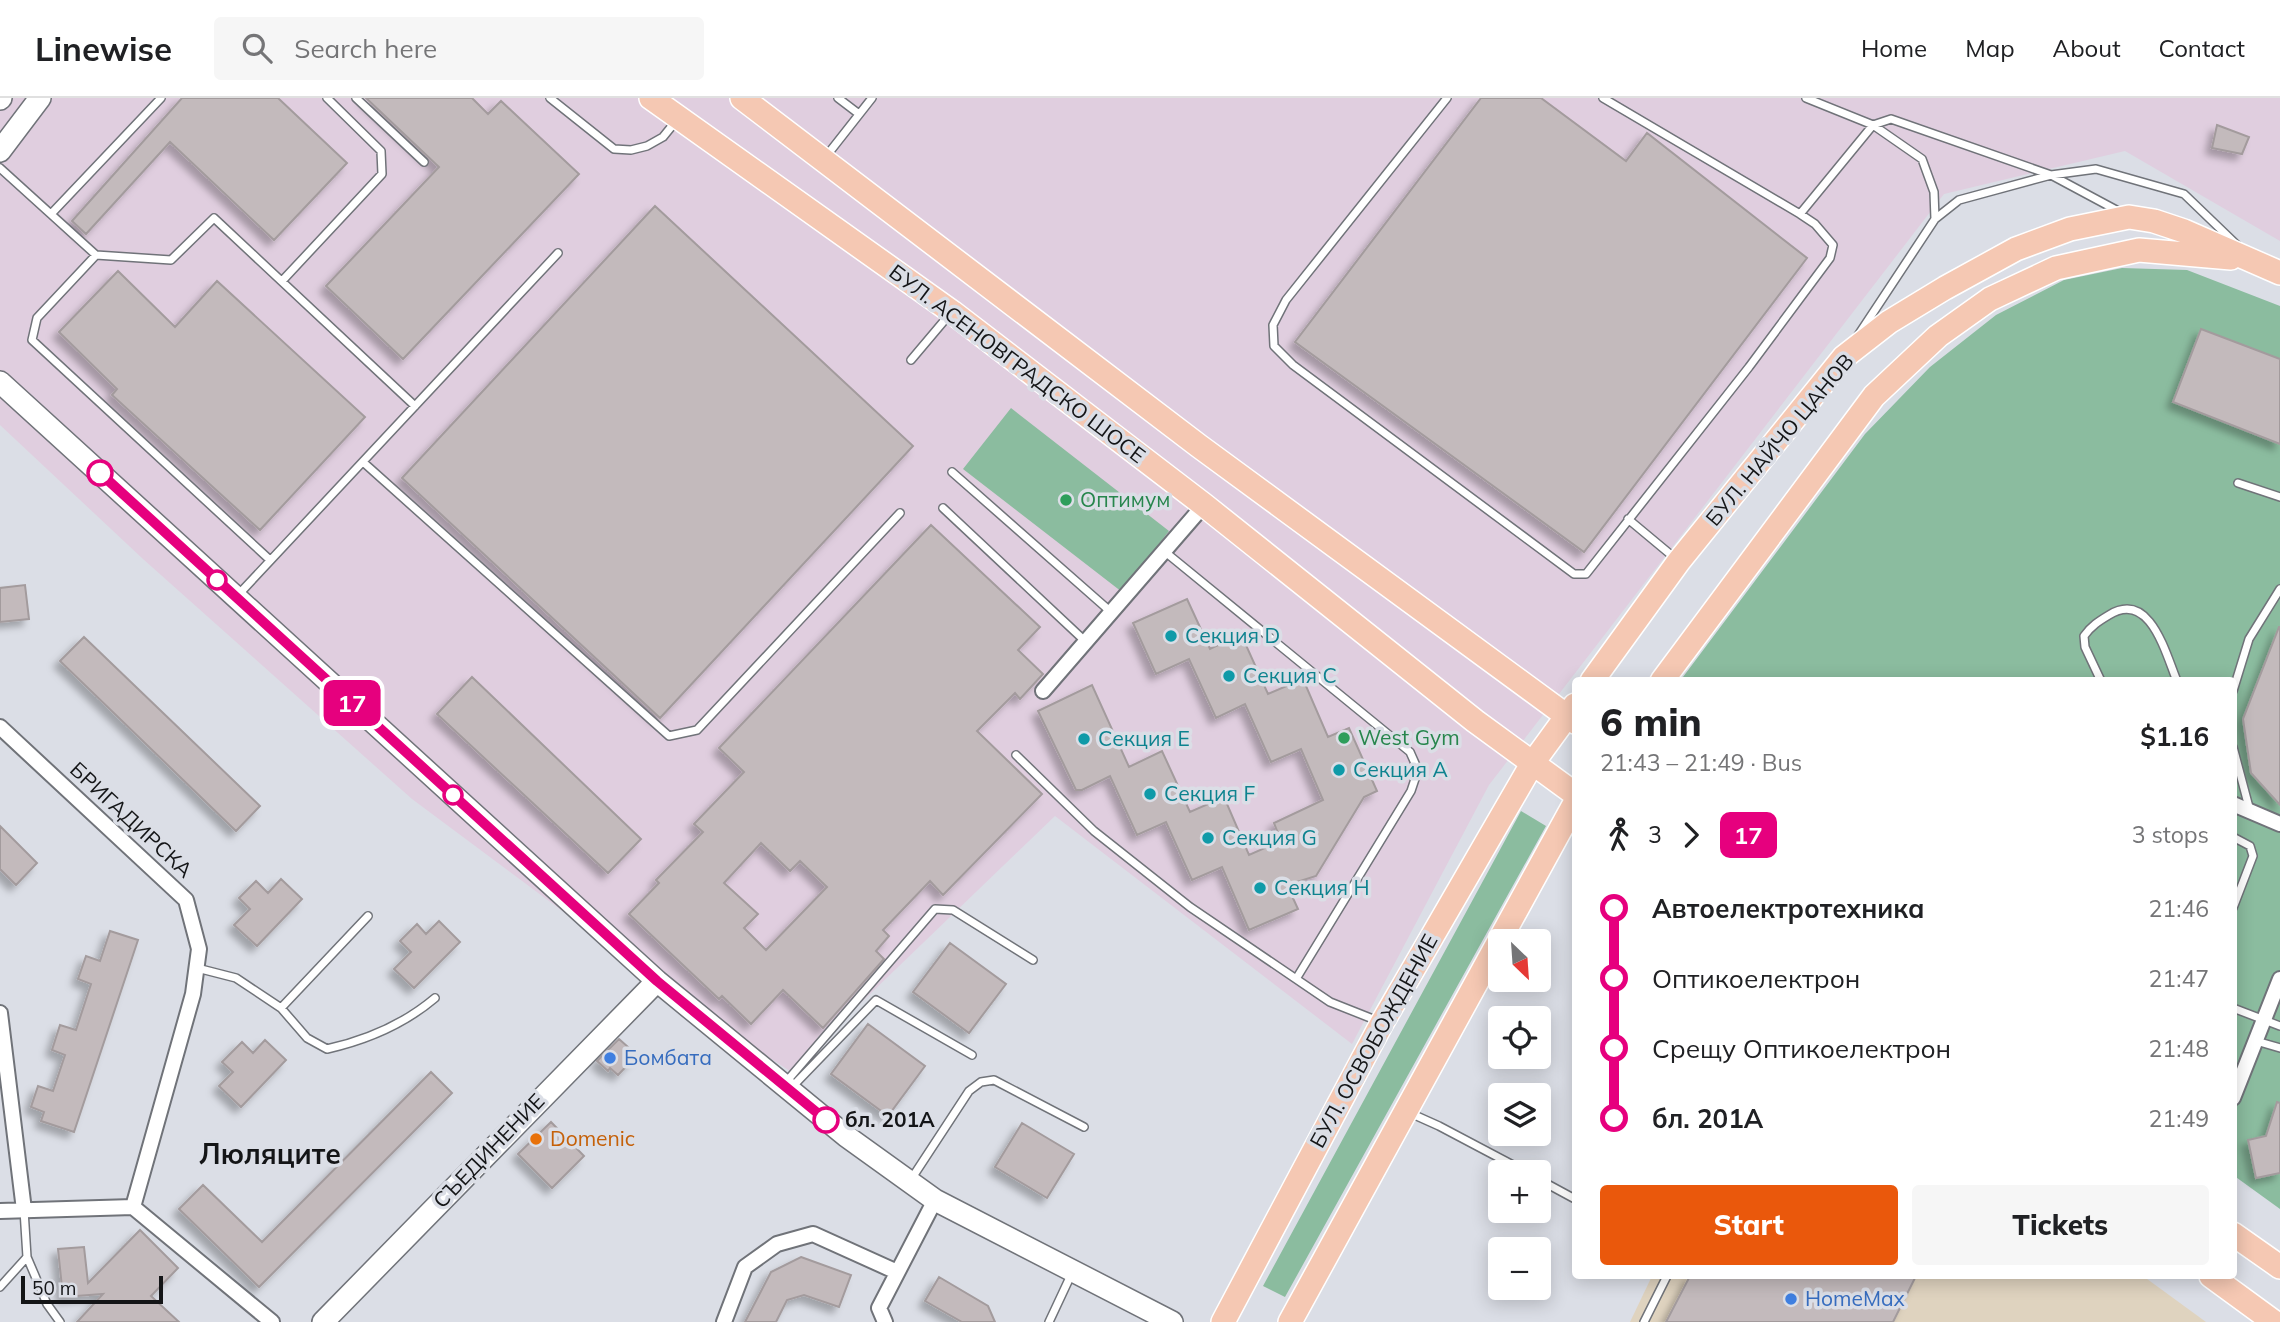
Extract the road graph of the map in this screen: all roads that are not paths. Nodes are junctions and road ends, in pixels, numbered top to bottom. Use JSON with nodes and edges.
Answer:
{"nodes":[{"id":1,"x":40,"y":98,"type":"edge"},
{"id":2,"x":161,"y":98,"type":"edge"},
{"id":3,"x":327,"y":98,"type":"edge"},
{"id":4,"x":356,"y":98,"type":"edge"},
{"id":5,"x":550,"y":98,"type":"edge"},
{"id":6,"x":651,"y":98,"type":"edge"},
{"id":7,"x":742,"y":98,"type":"edge"},
{"id":8,"x":838,"y":98,"type":"edge"},
{"id":9,"x":872,"y":98,"type":"edge"},
{"id":10,"x":1447,"y":98,"type":"edge"},
{"id":11,"x":1602,"y":98,"type":"edge"},
{"id":12,"x":1806,"y":98,"type":"edge"},
{"id":13,"x":859,"y":114,"type":"junction"},
{"id":14,"x":678,"y":119,"type":"junction"},
{"id":15,"x":1873,"y":125,"type":"junction"},
{"id":16,"x":0,"y":151,"type":"edge"},
{"id":17,"x":824,"y":159,"type":"junction"},
{"id":18,"x":424,"y":162,"type":"dead end"},
{"id":19,"x":0,"y":168,"type":"edge"},
{"id":20,"x":2051,"y":175,"type":"junction"},
{"id":21,"x":1800,"y":214,"type":"junction"},
{"id":22,"x":51,"y":215,"type":"junction"},
{"id":23,"x":2129,"y":218,"type":"junction"},
{"id":24,"x":1935,"y":219,"type":"junction"},
{"id":25,"x":558,"y":253,"type":"dead end"},
{"id":26,"x":96,"y":255,"type":"junction"},
{"id":27,"x":2253,"y":260,"type":"junction"},
{"id":28,"x":2280,"y":273,"type":"edge"},
{"id":29,"x":282,"y":281,"type":"junction"},
{"id":30,"x":952,"y":312,"type":"junction"},
{"id":31,"x":1844,"y":357,"type":"junction"},
{"id":32,"x":911,"y":360,"type":"dead end"},
{"id":33,"x":0,"y":382,"type":"edge"},
{"id":34,"x":415,"y":406,"type":"junction"},
{"id":35,"x":363,"y":462,"type":"junction"},
{"id":36,"x":952,"y":472,"type":"dead end"},
{"id":37,"x":2238,"y":483,"type":"dead end"},
{"id":38,"x":2280,"y":497,"type":"edge"},
{"id":39,"x":1204,"y":505,"type":"junction"},
{"id":40,"x":943,"y":508,"type":"dead end"},
{"id":41,"x":900,"y":513,"type":"dead end"},
{"id":42,"x":1628,"y":519,"type":"junction"},
{"id":43,"x":1164,"y":551,"type":"junction"},
{"id":44,"x":270,"y":561,"type":"junction"},
{"id":45,"x":1679,"y":562,"type":"junction"},
{"id":46,"x":2280,"y":589,"type":"edge"},
{"id":47,"x":236,"y":597,"type":"junction"},
{"id":48,"x":1111,"y":612,"type":"junction"},
{"id":49,"x":1086,"y":642,"type":"junction"},
{"id":50,"x":1595,"y":677,"type":"edge"},
{"id":51,"x":1665,"y":677,"type":"edge"},
{"id":52,"x":2099,"y":677,"type":"edge"},
{"id":53,"x":2175,"y":677,"type":"edge"},
{"id":54,"x":2237,"y":678,"type":"edge"},
{"id":55,"x":1042,"y":691,"type":"dead end"},
{"id":56,"x":1572,"y":715,"type":"edge"},
{"id":57,"x":0,"y":727,"type":"edge"},
{"id":58,"x":1016,"y":755,"type":"dead end"},
{"id":59,"x":2237,"y":762,"type":"edge"},
{"id":60,"x":1532,"y":764,"type":"junction"},
{"id":61,"x":1572,"y":792,"type":"edge"},
{"id":62,"x":2237,"y":806,"type":"edge"},
{"id":63,"x":1572,"y":808,"type":"edge"},
{"id":64,"x":2250,"y":811,"type":"junction"},
{"id":65,"x":2280,"y":824,"type":"edge"},
{"id":66,"x":2237,"y":839,"type":"edge"},
{"id":67,"x":2237,"y":898,"type":"edge"},
{"id":68,"x":368,"y":916,"type":"dead end"},
{"id":69,"x":1033,"y":960,"type":"dead end"},
{"id":70,"x":197,"y":968,"type":"junction"},
{"id":71,"x":1296,"y":979,"type":"junction"},
{"id":72,"x":2280,"y":979,"type":"edge"},
{"id":73,"x":657,"y":981,"type":"junction"},
{"id":74,"x":435,"y":998,"type":"dead end"},
{"id":75,"x":281,"y":1008,"type":"junction"},
{"id":76,"x":2237,"y":1010,"type":"edge"},
{"id":77,"x":0,"y":1013,"type":"edge"},
{"id":78,"x":2264,"y":1020,"type":"junction"},
{"id":79,"x":1382,"y":1023,"type":"junction"},
{"id":80,"x":2280,"y":1026,"type":"edge"},
{"id":81,"x":2255,"y":1041,"type":"junction"},
{"id":82,"x":2280,"y":1048,"type":"edge"},
{"id":83,"x":972,"y":1055,"type":"dead end"},
{"id":84,"x":2237,"y":1087,"type":"edge"},
{"id":85,"x":786,"y":1088,"type":"junction"},
{"id":86,"x":1406,"y":1111,"type":"junction"},
{"id":87,"x":1084,"y":1127,"type":"dead end"},
{"id":88,"x":1503,"y":1160,"type":"edge"},
{"id":89,"x":910,"y":1181,"type":"junction"},
{"id":90,"x":1551,"y":1186,"type":"edge"},
{"id":91,"x":1572,"y":1197,"type":"edge"},
{"id":92,"x":935,"y":1200,"type":"junction"},
{"id":93,"x":133,"y":1207,"type":"junction"},
{"id":94,"x":24,"y":1210,"type":"junction"},
{"id":95,"x":0,"y":1211,"type":"edge"},
{"id":96,"x":2237,"y":1237,"type":"edge"},
{"id":97,"x":27,"y":1257,"type":"junction"},
{"id":98,"x":2280,"y":1267,"type":"edge"},
{"id":99,"x":1073,"y":1271,"type":"junction"},
{"id":100,"x":897,"y":1272,"type":"junction"},
{"id":101,"x":1666,"y":1279,"type":"edge"},
{"id":102,"x":2215,"y":1279,"type":"edge"},
{"id":103,"x":0,"y":1287,"type":"edge"},
{"id":104,"x":60,"y":1322,"type":"edge"},
{"id":105,"x":272,"y":1322,"type":"edge"},
{"id":106,"x":323,"y":1322,"type":"edge"},
{"id":107,"x":723,"y":1322,"type":"edge"},
{"id":108,"x":884,"y":1322,"type":"edge"},
{"id":109,"x":1049,"y":1322,"type":"edge"},
{"id":110,"x":1172,"y":1322,"type":"edge"},
{"id":111,"x":1223,"y":1322,"type":"edge"},
{"id":112,"x":1290,"y":1322,"type":"edge"},
{"id":113,"x":1644,"y":1322,"type":"edge"},
{"id":114,"x":2274,"y":1322,"type":"edge"}],
"edges":[{"from":1,"to":16,"type":"street"},
{"from":2,"to":22,"type":"lane"},
{"from":3,"to":29,"type":"lane"},
{"from":4,"to":18,"type":"lane"},
{"from":5,"to":14,"type":"lane"},
{"from":6,"to":14,"type":"main road","name":"БУЛ. АСЕНОВГРАДСКО ШОСЕ"},
{"from":7,"to":17,"type":"main road"},
{"from":8,"to":13,"type":"lane"},
{"from":9,"to":13,"type":"lane"},
{"from":10,"to":42,"type":"lane"},
{"from":11,"to":21,"type":"lane"},
{"from":12,"to":15,"type":"lane"},
{"from":13,"to":17,"type":"lane"},
{"from":14,"to":30,"type":"main road","name":"БУЛ. АСЕНОВГРАДСКО ШОСЕ"},
{"from":15,"to":20,"type":"lane"},
{"from":15,"to":21,"type":"lane"},
{"from":15,"to":24,"type":"lane"},
{"from":17,"to":56,"type":"main road"},
{"from":19,"to":22,"type":"lane"},
{"from":20,"to":23,"type":"lane"},
{"from":20,"to":24,"type":"lane"},
{"from":20,"to":27,"type":"lane"},
{"from":21,"to":42,"type":"lane"},
{"from":22,"to":26,"type":"lane"},
{"from":23,"to":27,"type":"main road","name":"БУЛ. НАЙЧО ЦАНОВ"},
{"from":23,"to":31,"type":"main road","name":"БУЛ. НАЙЧО ЦАНОВ"},
{"from":24,"to":31,"type":"lane"},
{"from":25,"to":34,"type":"lane"},
{"from":26,"to":29,"type":"lane"},
{"from":26,"to":44,"type":"lane"},
{"from":27,"to":28,"type":"main road","name":"БУЛ. НАЙЧО ЦАНОВ"},
{"from":27,"to":51,"type":"main road","name":"БУЛ. НАЙЧО ЦАНОВ"},
{"from":29,"to":34,"type":"lane"},
{"from":30,"to":32,"type":"lane"},
{"from":30,"to":39,"type":"main road","name":"БУЛ. АСЕНОВГРАДСКО ШОСЕ"},
{"from":31,"to":45,"type":"main road","name":"БУЛ. НАЙЧО ЦАНОВ"},
{"from":33,"to":47,"type":"street"},
{"from":34,"to":35,"type":"lane"},
{"from":35,"to":41,"type":"lane"},
{"from":35,"to":44,"type":"lane"},
{"from":36,"to":48,"type":"lane"},
{"from":37,"to":38,"type":"lane"},
{"from":39,"to":43,"type":"street"},
{"from":39,"to":60,"type":"main road","name":"БУЛ. АСЕНОВГРАДСКО ШОСЕ"},
{"from":40,"to":49,"type":"lane"},
{"from":42,"to":45,"type":"lane"},
{"from":43,"to":48,"type":"street"},
{"from":43,"to":71,"type":"lane"},
{"from":44,"to":47,"type":"lane"},
{"from":45,"to":50,"type":"main road","name":"БУЛ. НАЙЧО ЦАНОВ"},
{"from":46,"to":54,"type":"lane"},
{"from":47,"to":73,"type":"street"},
{"from":48,"to":49,"type":"street"},
{"from":49,"to":55,"type":"street"},
{"from":52,"to":53,"type":"lane"},
{"from":56,"to":60,"type":"main road"},
{"from":57,"to":70,"type":"street","name":"БРИГАДИРСКА"},
{"from":58,"to":71,"type":"lane"},
{"from":59,"to":64,"type":"lane"},
{"from":60,"to":61,"type":"main road","name":"БУЛ. АСЕНОВГРАДСКО ШОСЕ"},
{"from":60,"to":79,"type":"main road","name":"БУЛ. ОСВОБОЖДЕНИЕ"},
{"from":62,"to":64,"type":"street"},
{"from":63,"to":86,"type":"main road"},
{"from":64,"to":65,"type":"street"},
{"from":66,"to":67,"type":"lane"},
{"from":68,"to":75,"type":"lane"},
{"from":69,"to":85,"type":"lane"},
{"from":70,"to":75,"type":"lane"},
{"from":70,"to":93,"type":"street","name":"БРИГАДИРСКА"},
{"from":71,"to":79,"type":"lane"},
{"from":72,"to":78,"type":"street"},
{"from":73,"to":85,"type":"street"},
{"from":73,"to":106,"type":"street","name":"СЪЕДИНЕНИЕ"},
{"from":74,"to":75,"type":"lane"},
{"from":76,"to":78,"type":"lane"},
{"from":77,"to":94,"type":"street"},
{"from":78,"to":80,"type":"lane"},
{"from":78,"to":81,"type":"street"},
{"from":79,"to":111,"type":"main road","name":"БУЛ. ОСВОБОЖДЕНИЕ"},
{"from":81,"to":82,"type":"lane"},
{"from":81,"to":84,"type":"street"},
{"from":83,"to":85,"type":"lane"},
{"from":85,"to":89,"type":"street"},
{"from":86,"to":88,"type":"lane"},
{"from":86,"to":112,"type":"main road"},
{"from":87,"to":89,"type":"lane"},
{"from":89,"to":92,"type":"street"},
{"from":90,"to":91,"type":"lane"},
{"from":92,"to":99,"type":"street"},
{"from":92,"to":100,"type":"street"},
{"from":93,"to":94,"type":"street"},
{"from":93,"to":105,"type":"street"},
{"from":94,"to":95,"type":"street"},
{"from":94,"to":97,"type":"lane"},
{"from":96,"to":98,"type":"main road"},
{"from":97,"to":103,"type":"lane"},
{"from":97,"to":104,"type":"lane"},
{"from":99,"to":109,"type":"lane"},
{"from":99,"to":110,"type":"street"},
{"from":100,"to":107,"type":"street"},
{"from":100,"to":108,"type":"street"},
{"from":101,"to":113,"type":"lane"},
{"from":102,"to":114,"type":"main road"}]}
